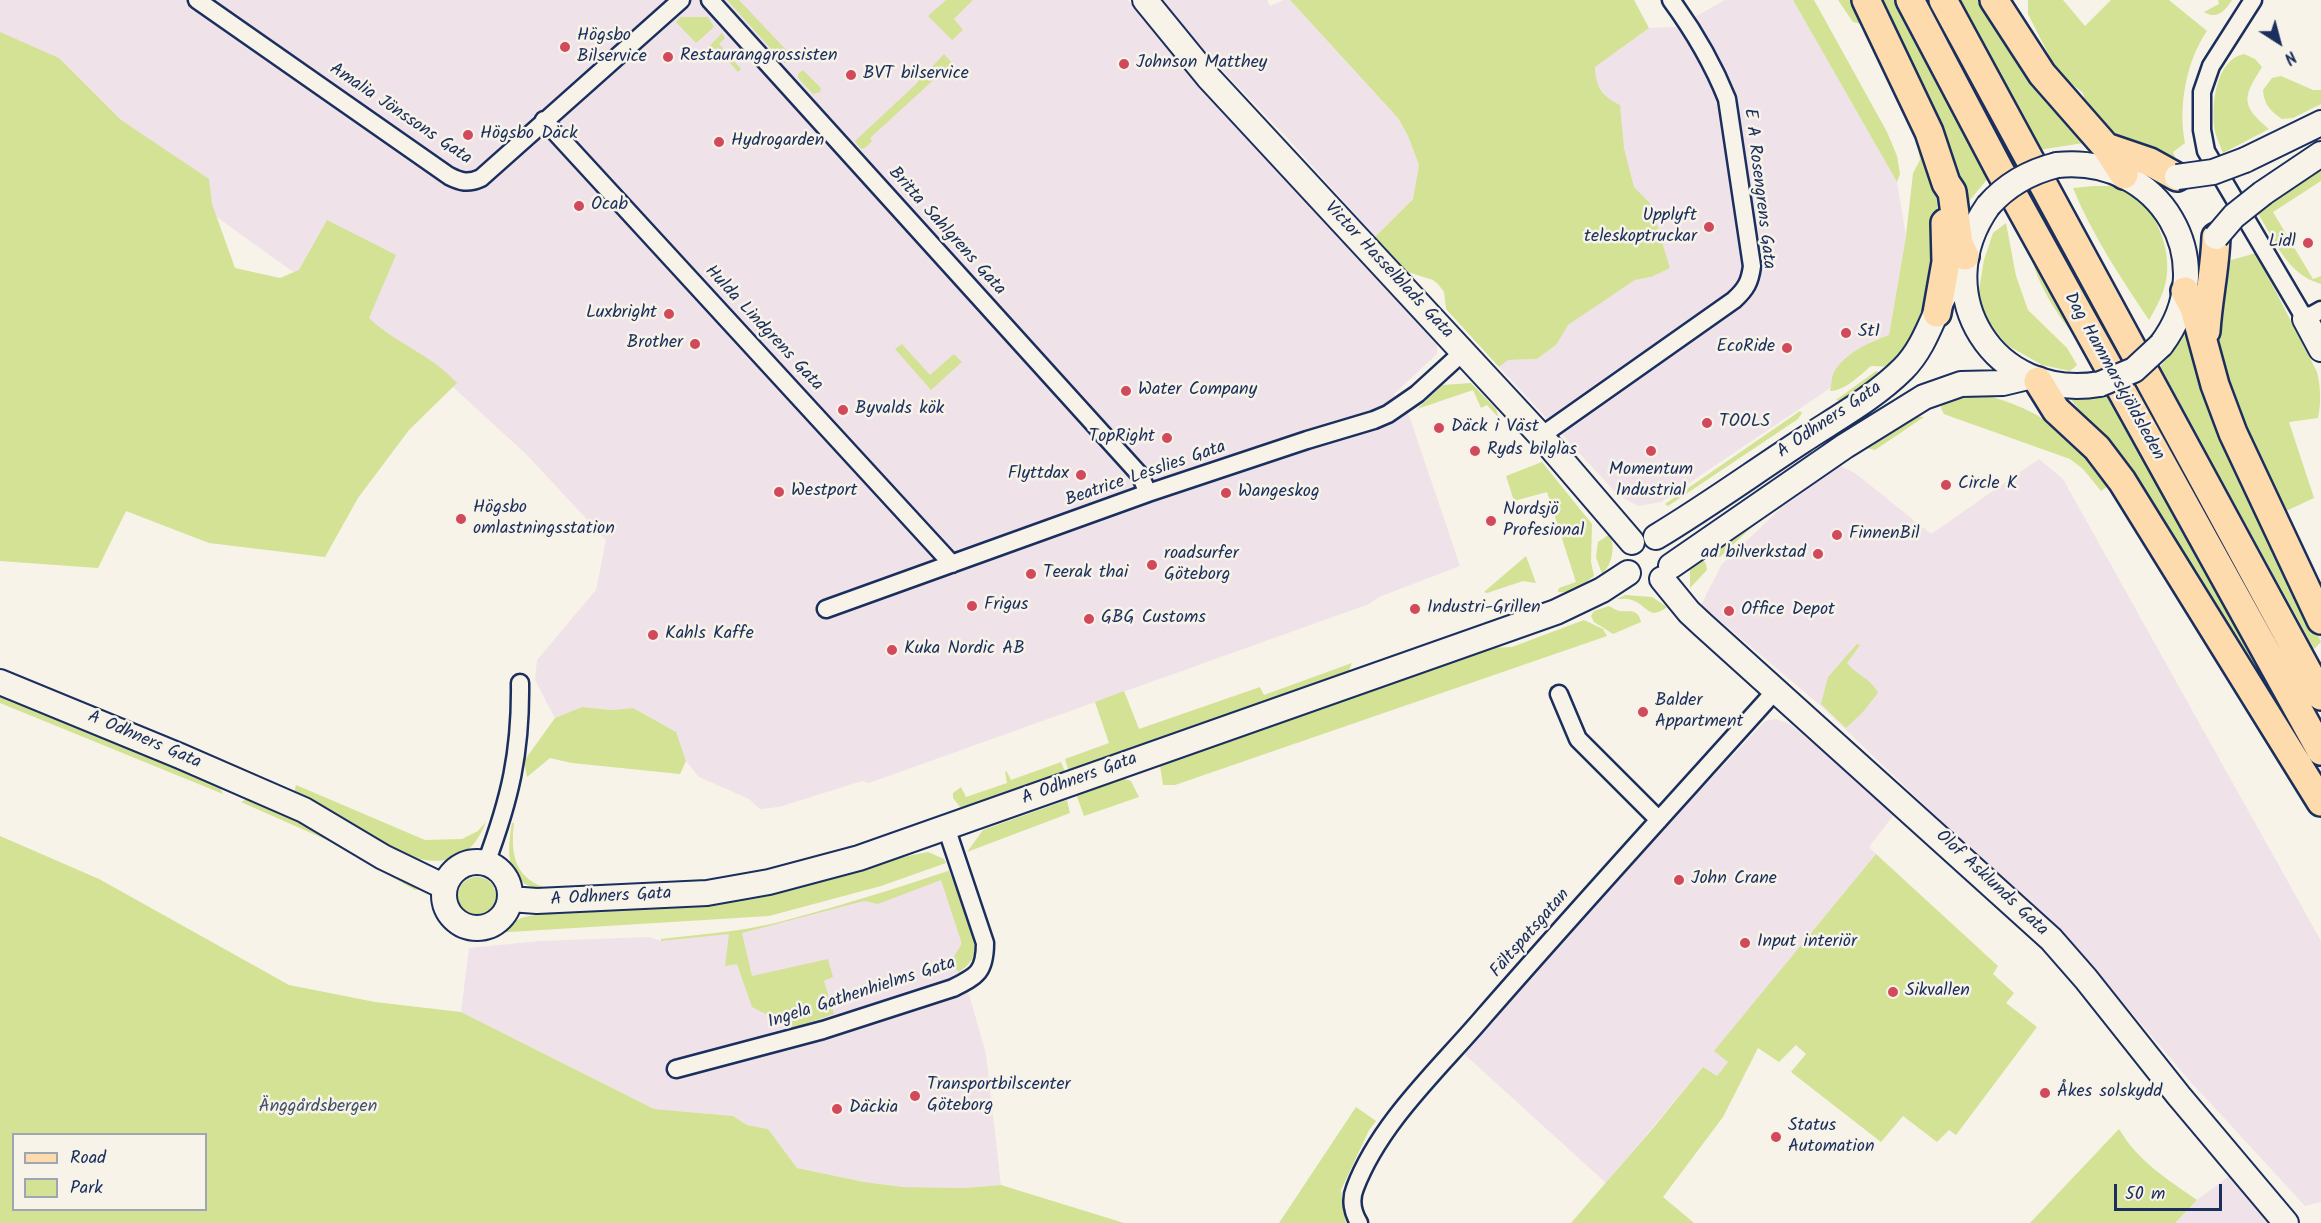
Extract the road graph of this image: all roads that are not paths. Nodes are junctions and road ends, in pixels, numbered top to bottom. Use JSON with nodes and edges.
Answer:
{"nodes":[{"id":1,"x":197,"y":0,"type":"edge"},
{"id":2,"x":681,"y":0,"type":"edge"},
{"id":3,"x":710,"y":0,"type":"edge"},
{"id":4,"x":1144,"y":0,"type":"edge"},
{"id":5,"x":1671,"y":0,"type":"edge"},
{"id":6,"x":1866,"y":0,"type":"edge"},
{"id":7,"x":1910,"y":0,"type":"edge"},
{"id":8,"x":1942,"y":0,"type":"edge"},
{"id":9,"x":1994,"y":0,"type":"edge"},
{"id":10,"x":2253,"y":0,"type":"edge"},
{"id":11,"x":544,"y":120,"type":"junction"},
{"id":12,"x":2321,"y":123,"type":"edge"},
{"id":13,"x":2106,"y":147,"type":"junction"},
{"id":14,"x":2321,"y":154,"type":"edge"},
{"id":15,"x":2128,"y":177,"type":"junction"},
{"id":16,"x":2177,"y":177,"type":"junction"},
{"id":17,"x":1946,"y":183,"type":"junction"},
{"id":18,"x":2216,"y":237,"type":"junction"},
{"id":19,"x":1964,"y":262,"type":"junction"},
{"id":20,"x":2185,"y":285,"type":"junction"},
{"id":21,"x":1937,"y":313,"type":"junction"},
{"id":22,"x":2313,"y":315,"type":"edge"},
{"id":23,"x":2205,"y":346,"type":"junction"},
{"id":24,"x":2321,"y":349,"type":"edge"},
{"id":25,"x":1463,"y":352,"type":"junction"},
{"id":26,"x":2033,"y":379,"type":"junction"},
{"id":27,"x":1541,"y":436,"type":"junction"},
{"id":28,"x":1148,"y":493,"type":"junction"},
{"id":29,"x":1656,"y":537,"type":"junction"},
{"id":30,"x":1632,"y":542,"type":"junction"},
{"id":31,"x":952,"y":564,"type":"junction"},
{"id":32,"x":1667,"y":572,"type":"junction"},
{"id":33,"x":1628,"y":573,"type":"junction"},
{"id":34,"x":826,"y":609,"type":"dead end"},
{"id":35,"x":2321,"y":620,"type":"edge"},
{"id":36,"x":0,"y":682,"type":"edge"},
{"id":37,"x":520,"y":683,"type":"dead end"},
{"id":38,"x":1776,"y":690,"type":"junction"},
{"id":39,"x":1559,"y":694,"type":"dead end"},
{"id":40,"x":2321,"y":696,"type":"edge"},
{"id":41,"x":2321,"y":751,"type":"edge"},
{"id":42,"x":2321,"y":802,"type":"edge"},
{"id":43,"x":1659,"y":820,"type":"junction"},
{"id":44,"x":946,"y":827,"type":"junction"},
{"id":45,"x":486,"y":863,"type":"junction"},
{"id":46,"x":445,"y":886,"type":"junction"},
{"id":47,"x":510,"y":899,"type":"junction"},
{"id":48,"x":676,"y":1069,"type":"dead end"},
{"id":49,"x":1359,"y":1223,"type":"edge"},
{"id":50,"x":2286,"y":1223,"type":"edge"}],
"edges":[{"from":1,"to":11,"type":"street","name":"Amalia Jönssons Gata"},
{"from":2,"to":11,"type":"street","name":"Amalia Jönssons Gata"},
{"from":3,"to":28,"type":"street","name":"Britta Sahlgrens Gata"},
{"from":4,"to":25,"type":"street","name":"Victor Hasselblads Gata"},
{"from":5,"to":27,"type":"street","name":"E A Rosengrens Gata"},
{"from":6,"to":17,"type":"main road"},
{"from":7,"to":41,"type":"main road","name":"Dag Hammarskjöldsleden"},
{"from":8,"to":40,"type":"main road","name":"Dag Hammarskjöldsleden"},
{"from":9,"to":13,"type":"main road"},
{"from":10,"to":22,"type":"street"},
{"from":11,"to":31,"type":"street","name":"Hulda Lindgrens Gata"},
{"from":12,"to":16,"type":"street","bridge":true},
{"from":13,"to":15,"type":"main road"},
{"from":13,"to":16,"type":"main road"},
{"from":14,"to":18,"type":"street","bridge":true},
{"from":15,"to":16,"type":"street"},
{"from":15,"to":19,"type":"street","bridge":true},
{"from":15,"to":20,"type":"street"},
{"from":17,"to":19,"type":"main road"},
{"from":17,"to":21,"type":"main road"},
{"from":18,"to":20,"type":"street"},
{"from":18,"to":23,"type":"main road"},
{"from":19,"to":21,"type":"street","name":"A Odhners Gata"},
{"from":19,"to":26,"type":"street"},
{"from":20,"to":23,"type":"main road"},
{"from":20,"to":26,"type":"street","bridge":true},
{"from":21,"to":29,"type":"street","name":"A Odhners Gata"},
{"from":22,"to":24,"type":"street"},
{"from":23,"to":35,"type":"main road"},
{"from":25,"to":27,"type":"street","name":"Victor Hasselblads Gata"},
{"from":25,"to":28,"type":"street","name":"Beatrice Lesslies Gata"},
{"from":26,"to":32,"type":"street","name":"A Odhners Gata"},
{"from":26,"to":42,"type":"main road"},
{"from":27,"to":30,"type":"street","name":"Victor Hasselblads Gata"},
{"from":28,"to":31,"type":"street","name":"Beatrice Lesslies Gata"},
{"from":29,"to":30,"type":"street","name":"A Odhners Gata"},
{"from":29,"to":32,"type":"street"},
{"from":30,"to":33,"type":"street"},
{"from":31,"to":34,"type":"street","name":"Beatrice Lesslies Gata"},
{"from":32,"to":33,"type":"street"},
{"from":32,"to":38,"type":"street","name":"Olof Asklunds Gata"},
{"from":33,"to":44,"type":"street","name":"A Odhners Gata"},
{"from":36,"to":46,"type":"street","name":"A Odhners Gata"},
{"from":37,"to":45,"type":"street"},
{"from":38,"to":43,"type":"street","name":"Fältspatsgatan"},
{"from":38,"to":50,"type":"street","name":"Olof Asklunds Gata"},
{"from":39,"to":43,"type":"street"},
{"from":43,"to":49,"type":"street","name":"Fältspatsgatan"},
{"from":44,"to":47,"type":"street","name":"A Odhners Gata"},
{"from":44,"to":48,"type":"street","name":"Ingela Gathenhielms Gata"},
{"from":45,"to":46,"type":"street"},
{"from":45,"to":47,"type":"street"},
{"from":46,"to":47,"type":"street"}]}
